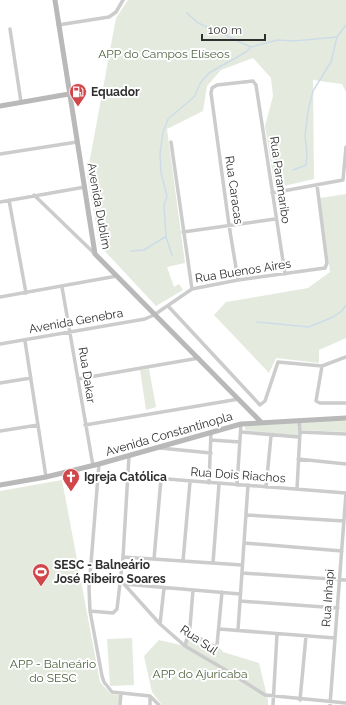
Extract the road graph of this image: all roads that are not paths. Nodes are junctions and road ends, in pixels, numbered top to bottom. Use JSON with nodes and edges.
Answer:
{"nodes":[{"id":1,"x":55,"y":0,"type":"edge"},
{"id":2,"x":123,"y":0,"type":"edge"},
{"id":3,"x":58,"y":25,"type":"junction"},
{"id":4,"x":10,"y":28,"type":"dead end"},
{"id":5,"x":257,"y":89,"type":"joint"},
{"id":6,"x":69,"y":94,"type":"junction"},
{"id":7,"x":20,"y":102,"type":"junction"},
{"id":8,"x":0,"y":106,"type":"edge"},
{"id":9,"x":77,"y":142,"type":"junction"},
{"id":10,"x":171,"y":142,"type":"dead end"},
{"id":11,"x":346,"y":146,"type":"edge"},
{"id":12,"x":0,"y":154,"type":"edge"},
{"id":13,"x":317,"y":185,"type":"junction"},
{"id":14,"x":85,"y":187,"type":"junction"},
{"id":15,"x":272,"y":193,"type":"junction"},
{"id":16,"x":34,"y":195,"type":"junction"},
{"id":17,"x":9,"y":200,"type":"junction"},
{"id":18,"x":0,"y":202,"type":"edge"},
{"id":19,"x":275,"y":219,"type":"junction"},
{"id":20,"x":229,"y":226,"type":"junction"},
{"id":21,"x":183,"y":232,"type":"junction"},
{"id":22,"x":95,"y":254,"type":"junction"},
{"id":23,"x":285,"y":274,"type":"junction"},
{"id":24,"x":117,"y":276,"type":"junction"},
{"id":25,"x":238,"y":280,"type":"junction"},
{"id":26,"x":62,"y":287,"type":"junction"},
{"id":27,"x":192,"y":289,"type":"junction"},
{"id":28,"x":26,"y":293,"type":"junction"},
{"id":29,"x":0,"y":297,"type":"edge"},
{"id":30,"x":168,"y":306,"type":"junction"},
{"id":31,"x":154,"y":315,"type":"junction"},
{"id":32,"x":70,"y":332,"type":"junction"},
{"id":33,"x":24,"y":341,"type":"junction"},
{"id":34,"x":0,"y":344,"type":"edge"},
{"id":35,"x":346,"y":357,"type":"edge"},
{"id":36,"x":199,"y":358,"type":"junction"},
{"id":37,"x":322,"y":366,"type":"junction"},
{"id":38,"x":31,"y":378,"type":"junction"},
{"id":39,"x":78,"y":378,"type":"junction"},
{"id":40,"x":0,"y":383,"type":"edge"},
{"id":41,"x":239,"y":399,"type":"junction"},
{"id":42,"x":346,"y":403,"type":"edge"},
{"id":43,"x":346,"y":418,"type":"edge"},
{"id":44,"x":299,"y":420,"type":"junction"},
{"id":45,"x":261,"y":422,"type":"junction"},
{"id":46,"x":242,"y":424,"type":"junction"},
{"id":47,"x":38,"y":425,"type":"junction"},
{"id":48,"x":85,"y":425,"type":"junction"},
{"id":49,"x":0,"y":431,"type":"edge"},
{"id":50,"x":211,"y":432,"type":"junction"},
{"id":51,"x":241,"y":432,"type":"junction"},
{"id":52,"x":300,"y":432,"type":"junction"},
{"id":53,"x":346,"y":434,"type":"edge"},
{"id":54,"x":271,"y":436,"type":"junction"},
{"id":55,"x":299,"y":437,"type":"junction"},
{"id":56,"x":212,"y":440,"type":"junction"},
{"id":57,"x":240,"y":442,"type":"junction"},
{"id":58,"x":157,"y":448,"type":"junction"},
{"id":59,"x":210,"y":452,"type":"junction"},
{"id":60,"x":129,"y":456,"type":"junction"},
{"id":61,"x":298,"y":459,"type":"junction"},
{"id":62,"x":99,"y":464,"type":"junction"},
{"id":63,"x":346,"y":464,"type":"edge"},
{"id":64,"x":93,"y":466,"type":"junction"},
{"id":65,"x":129,"y":476,"type":"junction"},
{"id":66,"x":46,"y":477,"type":"junction"},
{"id":67,"x":161,"y":479,"type":"junction"},
{"id":68,"x":190,"y":482,"type":"junction"},
{"id":69,"x":209,"y":482,"type":"junction"},
{"id":70,"x":219,"y":484,"type":"junction"},
{"id":71,"x":237,"y":484,"type":"junction"},
{"id":72,"x":0,"y":485,"type":"edge"},
{"id":73,"x":248,"y":485,"type":"junction"},
{"id":74,"x":266,"y":487,"type":"junction"},
{"id":75,"x":297,"y":489,"type":"junction"},
{"id":76,"x":346,"y":493,"type":"edge"},
{"id":77,"x":246,"y":515,"type":"junction"},
{"id":78,"x":344,"y":521,"type":"junction"},
{"id":79,"x":244,"y":544,"type":"junction"},
{"id":80,"x":342,"y":551,"type":"junction"},
{"id":81,"x":123,"y":557,"type":"junction"},
{"id":82,"x":154,"y":559,"type":"junction"},
{"id":83,"x":183,"y":561,"type":"junction"},
{"id":84,"x":213,"y":563,"type":"junction"},
{"id":85,"x":242,"y":565,"type":"junction"},
{"id":86,"x":242,"y":573,"type":"junction"},
{"id":87,"x":340,"y":579,"type":"junction"},
{"id":88,"x":346,"y":580,"type":"edge"},
{"id":89,"x":122,"y":584,"type":"junction"},
{"id":90,"x":164,"y":588,"type":"junction"},
{"id":91,"x":193,"y":590,"type":"junction"},
{"id":92,"x":222,"y":592,"type":"junction"},
{"id":93,"x":240,"y":594,"type":"junction"},
{"id":94,"x":240,"y":601,"type":"junction"},
{"id":95,"x":338,"y":608,"type":"junction"},
{"id":96,"x":90,"y":611,"type":"junction"},
{"id":97,"x":160,"y":624,"type":"junction"},
{"id":98,"x":219,"y":629,"type":"junction"},
{"id":99,"x":238,"y":630,"type":"junction"},
{"id":100,"x":189,"y":632,"type":"junction"},
{"id":101,"x":277,"y":634,"type":"junction"},
{"id":102,"x":306,"y":636,"type":"junction"},
{"id":103,"x":335,"y":638,"type":"junction"},
{"id":104,"x":186,"y":646,"type":"junction"},
{"id":105,"x":121,"y":693,"type":"junction"},
{"id":106,"x":150,"y":696,"type":"junction"},
{"id":107,"x":273,"y":697,"type":"junction"},
{"id":108,"x":293,"y":699,"type":"junction"},
{"id":109,"x":300,"y":700,"type":"junction"},
{"id":110,"x":310,"y":703,"type":"edge"},
{"id":111,"x":330,"y":703,"type":"edge"},
{"id":112,"x":346,"y":703,"type":"edge"},
{"id":113,"x":120,"y":705,"type":"edge"},
{"id":114,"x":150,"y":705,"type":"edge"},
{"id":115,"x":159,"y":705,"type":"edge"},
{"id":116,"x":273,"y":705,"type":"edge"},
{"id":117,"x":292,"y":705,"type":"edge"}],
"edges":[{"from":1,"to":3,"type":"street","name":"Avenida Dublim"},
{"from":2,"to":3,"type":"street"},
{"from":3,"to":6,"type":"street","name":"Avenida Dublim"},
{"from":4,"to":7,"type":"street"},
{"from":5,"to":15,"type":"street","name":"Rua Paramaribo"},
{"from":5,"to":20,"type":"street","name":"Rua Caracas"},
{"from":6,"to":7,"type":"street"},
{"from":6,"to":9,"type":"street","name":"Avenida Dublim"},
{"from":7,"to":8,"type":"street"},
{"from":9,"to":12,"type":"street"},
{"from":9,"to":14,"type":"street","name":"Avenida Dublim"},
{"from":10,"to":21,"type":"street"},
{"from":11,"to":13,"type":"street"},
{"from":13,"to":15,"type":"street"},
{"from":13,"to":23,"type":"street","name":"Rua Buenos Aires"},
{"from":14,"to":16,"type":"street"},
{"from":14,"to":22,"type":"street","name":"Avenida Dublim"},
{"from":15,"to":19,"type":"street","name":"Rua Paramaribo"},
{"from":16,"to":17,"type":"street"},
{"from":16,"to":22,"type":"street"},
{"from":17,"to":18,"type":"street"},
{"from":17,"to":28,"type":"street"},
{"from":19,"to":20,"type":"street"},
{"from":19,"to":23,"type":"street","name":"Rua Paramaribo"},
{"from":20,"to":21,"type":"street"},
{"from":20,"to":25,"type":"street","name":"Rua Caracas"},
{"from":21,"to":27,"type":"street"},
{"from":22,"to":24,"type":"street","name":"Avenida Dublim"},
{"from":23,"to":25,"type":"street","name":"Rua Buenos Aires"},
{"from":24,"to":26,"type":"street"},
{"from":24,"to":31,"type":"street","name":"Avenida Dublim"},
{"from":25,"to":27,"type":"street","name":"Rua Buenos Aires"},
{"from":26,"to":28,"type":"street"},
{"from":26,"to":32,"type":"street","name":"Rua Dakar"},
{"from":27,"to":30,"type":"street","name":"Rua Buenos Aires"},
{"from":28,"to":29,"type":"street"},
{"from":30,"to":31,"type":"street","name":"Rua Buenos Aires"},
{"from":30,"to":37,"type":"street"},
{"from":31,"to":32,"type":"street","name":"Avenida Genebra"},
{"from":31,"to":36,"type":"street","name":"Avenida Dublim"},
{"from":32,"to":33,"type":"street","name":"Avenida Genebra"},
{"from":32,"to":39,"type":"street","name":"Rua Dakar"},
{"from":33,"to":34,"type":"street","name":"Avenida Genebra"},
{"from":33,"to":38,"type":"street"},
{"from":35,"to":37,"type":"street"},
{"from":36,"to":39,"type":"street"},
{"from":36,"to":41,"type":"street","name":"Avenida Dublim"},
{"from":37,"to":42,"type":"street"},
{"from":38,"to":40,"type":"street"},
{"from":38,"to":47,"type":"street"},
{"from":39,"to":48,"type":"street","name":"Rua Dakar"},
{"from":41,"to":45,"type":"street","name":"Avenida Dublim"},
{"from":41,"to":48,"type":"street"},
{"from":43,"to":44,"type":"street","name":"Avenida Constantinopla"},
{"from":44,"to":45,"type":"street","name":"Avenida Constantinopla"},
{"from":44,"to":52,"type":"street"},
{"from":45,"to":46,"type":"street","name":"Avenida Constantinopla"},
{"from":46,"to":50,"type":"street","name":"Avenida Constantinopla"},
{"from":46,"to":51,"type":"street"},
{"from":47,"to":49,"type":"street"},
{"from":47,"to":66,"type":"street"},
{"from":48,"to":64,"type":"street","name":"Rua Dakar"},
{"from":50,"to":56,"type":"street"},
{"from":50,"to":58,"type":"street","name":"Avenida Constantinopla"},
{"from":51,"to":54,"type":"street"},
{"from":51,"to":57,"type":"street"},
{"from":52,"to":53,"type":"street"},
{"from":52,"to":55,"type":"street"},
{"from":54,"to":55,"type":"street"},
{"from":54,"to":74,"type":"street"},
{"from":55,"to":61,"type":"street"},
{"from":56,"to":57,"type":"street"},
{"from":56,"to":59,"type":"street"},
{"from":57,"to":71,"type":"street"},
{"from":58,"to":59,"type":"street"},
{"from":58,"to":60,"type":"street","name":"Avenida Constantinopla"},
{"from":59,"to":69,"type":"street"},
{"from":60,"to":62,"type":"street","name":"Avenida Constantinopla"},
{"from":60,"to":65,"type":"street"},
{"from":61,"to":63,"type":"street"},
{"from":61,"to":75,"type":"street"},
{"from":62,"to":64,"type":"street","name":"Avenida Constantinopla"},
{"from":62,"to":96,"type":"street"},
{"from":64,"to":66,"type":"street","name":"Avenida Constantinopla"},
{"from":65,"to":67,"type":"street","name":"Rua Dois Riachos"},
{"from":65,"to":81,"type":"street"},
{"from":66,"to":72,"type":"street","name":"Avenida Constantinopla"},
{"from":67,"to":68,"type":"street","name":"Rua Dois Riachos"},
{"from":67,"to":82,"type":"street"},
{"from":68,"to":69,"type":"street","name":"Rua Dois Riachos"},
{"from":68,"to":83,"type":"street"},
{"from":69,"to":70,"type":"street","name":"Rua Dois Riachos"},
{"from":70,"to":71,"type":"street","name":"Rua Dois Riachos"},
{"from":70,"to":84,"type":"street"},
{"from":71,"to":73,"type":"street","name":"Rua Dois Riachos"},
{"from":73,"to":74,"type":"street","name":"Rua Dois Riachos"},
{"from":73,"to":77,"type":"street"},
{"from":74,"to":75,"type":"street","name":"Rua Dois Riachos"},
{"from":75,"to":76,"type":"street","name":"Rua Dois Riachos"},
{"from":76,"to":78,"type":"street","name":"Rua Inhapi"},
{"from":77,"to":78,"type":"street"},
{"from":77,"to":79,"type":"street"},
{"from":78,"to":80,"type":"street","name":"Rua Inhapi"},
{"from":79,"to":80,"type":"street"},
{"from":79,"to":85,"type":"street"},
{"from":80,"to":87,"type":"street","name":"Rua Inhapi"},
{"from":81,"to":82,"type":"street"},
{"from":81,"to":89,"type":"street"},
{"from":82,"to":83,"type":"street"},
{"from":83,"to":84,"type":"street"},
{"from":84,"to":85,"type":"street"},
{"from":85,"to":86,"type":"street"},
{"from":86,"to":87,"type":"street"},
{"from":86,"to":93,"type":"street"},
{"from":87,"to":88,"type":"street"},
{"from":87,"to":95,"type":"street","name":"Rua Inhapi"},
{"from":89,"to":90,"type":"street"},
{"from":89,"to":96,"type":"street"},
{"from":89,"to":97,"type":"street","name":"Rua Sul"},
{"from":90,"to":91,"type":"street"},
{"from":90,"to":97,"type":"street"},
{"from":91,"to":92,"type":"street"},
{"from":91,"to":100,"type":"street"},
{"from":92,"to":93,"type":"street"},
{"from":92,"to":98,"type":"street"},
{"from":93,"to":94,"type":"street"},
{"from":94,"to":95,"type":"street"},
{"from":94,"to":99,"type":"street"},
{"from":95,"to":103,"type":"street","name":"Rua Inhapi"},
{"from":96,"to":105,"type":"street"},
{"from":97,"to":104,"type":"street","name":"Rua Sul"},
{"from":98,"to":99,"type":"street"},
{"from":98,"to":100,"type":"street"},
{"from":99,"to":101,"type":"street"},
{"from":100,"to":104,"type":"street"},
{"from":101,"to":102,"type":"street"},
{"from":101,"to":107,"type":"street"},
{"from":102,"to":103,"type":"street"},
{"from":102,"to":109,"type":"street"},
{"from":103,"to":111,"type":"street","name":"Rua Inhapi"},
{"from":104,"to":107,"type":"street","name":"Rua Sul"},
{"from":105,"to":106,"type":"street"},
{"from":105,"to":113,"type":"street"},
{"from":106,"to":114,"type":"street"},
{"from":106,"to":115,"type":"street"},
{"from":107,"to":108,"type":"street","name":"Rua Sul"},
{"from":107,"to":116,"type":"street"},
{"from":108,"to":109,"type":"street","name":"Rua Sul"},
{"from":108,"to":117,"type":"street"},
{"from":109,"to":110,"type":"street","name":"Rua Sul"},
{"from":110,"to":111,"type":"street","name":"Rua Sul"},
{"from":111,"to":112,"type":"street","name":"Rua Sul"}]}
